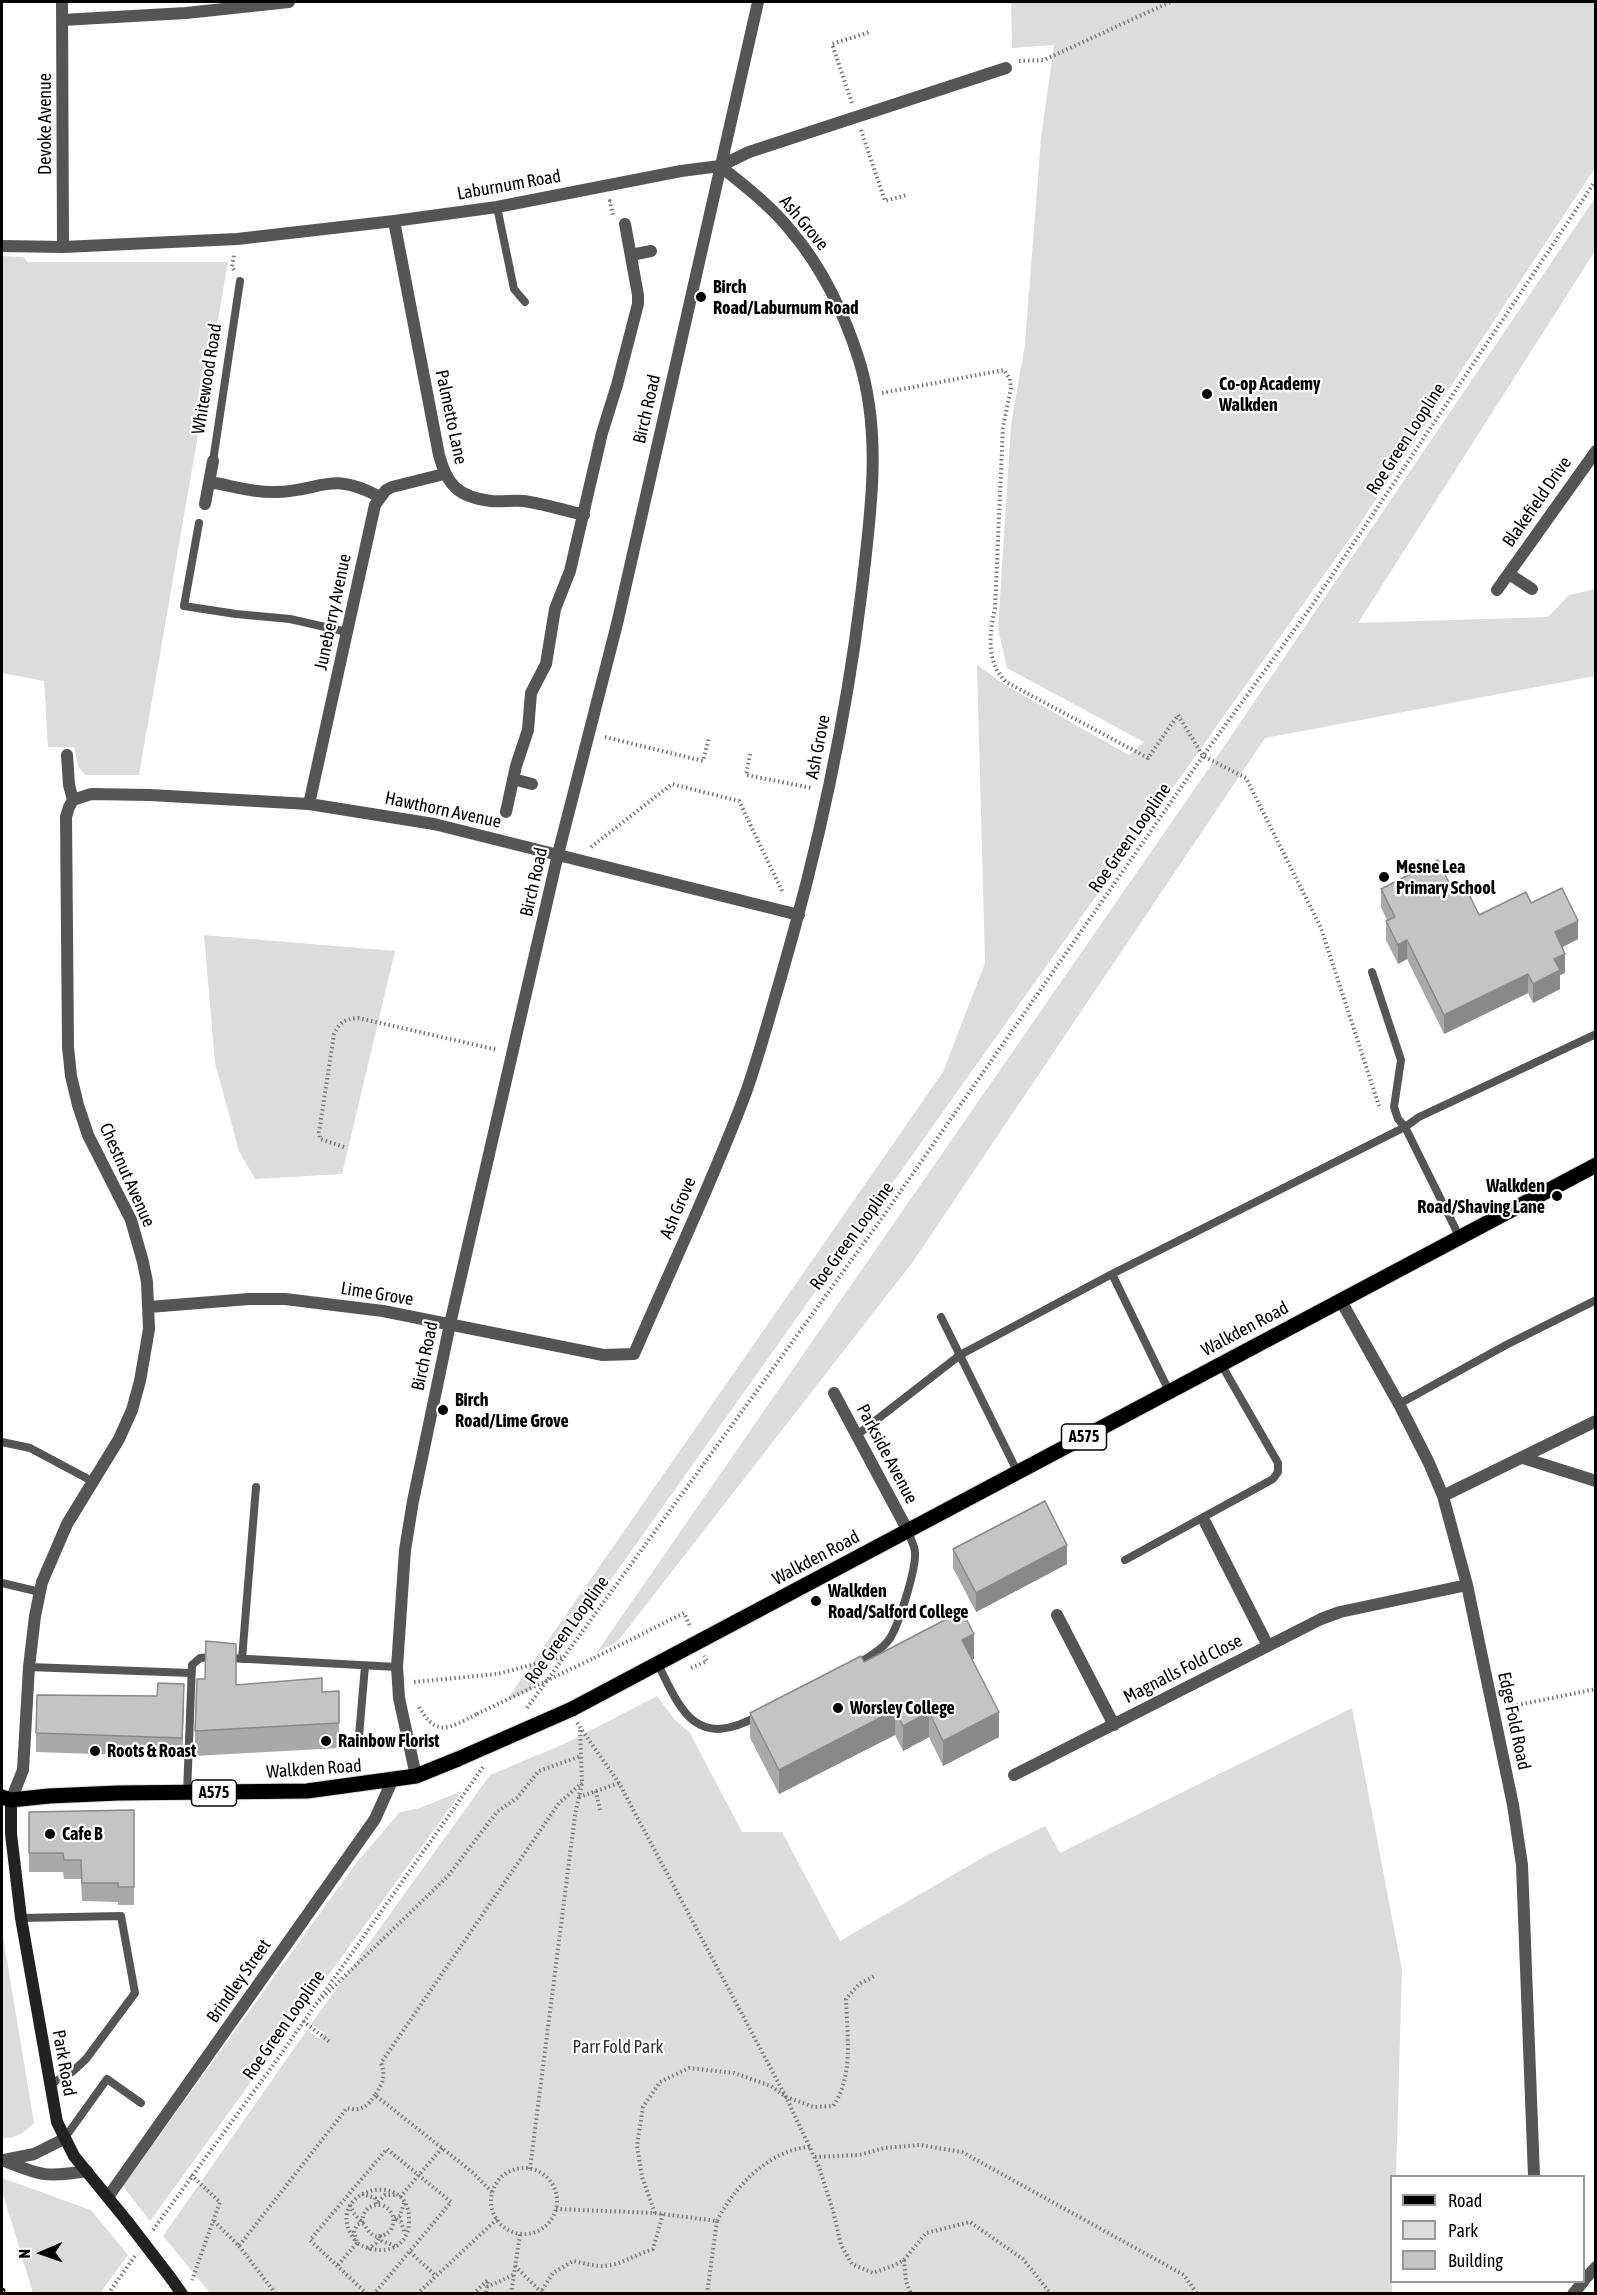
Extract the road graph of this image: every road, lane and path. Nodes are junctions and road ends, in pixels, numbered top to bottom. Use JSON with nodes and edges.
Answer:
{"nodes":[{"id":1,"x":62,"y":2,"type":"edge"},
{"id":2,"x":289,"y":2,"type":"edge"},
{"id":3,"x":758,"y":2,"type":"edge"},
{"id":4,"x":1170,"y":2,"type":"edge"},
{"id":5,"x":62,"y":20,"type":"junction"},
{"id":6,"x":870,"y":32,"type":"dead end"},
{"id":7,"x":1006,"y":68,"type":"joint"},
{"id":8,"x":857,"y":117,"type":"junction"},
{"id":9,"x":720,"y":166,"type":"junction"},
{"id":10,"x":1596,"y":180,"type":"edge"},
{"id":11,"x":907,"y":195,"type":"dead end"},
{"id":12,"x":497,"y":207,"type":"junction"},
{"id":13,"x":394,"y":221,"type":"junction"},
{"id":14,"x":625,"y":224,"type":"dead end"},
{"id":15,"x":237,"y":239,"type":"junction"},
{"id":16,"x":2,"y":246,"type":"edge"},
{"id":17,"x":63,"y":247,"type":"junction"},
{"id":18,"x":651,"y":251,"type":"dead end"},
{"id":19,"x":631,"y":255,"type":"junction"},
{"id":20,"x":240,"y":281,"type":"joint"},
{"id":21,"x":525,"y":303,"type":"dead end"},
{"id":22,"x":868,"y":396,"type":"junction"},
{"id":23,"x":1596,"y":451,"type":"edge"},
{"id":24,"x":213,"y":461,"type":"joint"},
{"id":25,"x":444,"y":474,"type":"junction"},
{"id":26,"x":209,"y":482,"type":"junction"},
{"id":27,"x":380,"y":497,"type":"junction"},
{"id":28,"x":205,"y":504,"type":"dead end"},
{"id":29,"x":584,"y":515,"type":"junction"},
{"id":30,"x":199,"y":523,"type":"dead end"},
{"id":31,"x":1509,"y":574,"type":"junction"},
{"id":32,"x":1532,"y":589,"type":"dead end"},
{"id":33,"x":1497,"y":590,"type":"dead end"},
{"id":34,"x":346,"y":632,"type":"junction"},
{"id":35,"x":589,"y":733,"type":"junction"},
{"id":36,"x":709,"y":738,"type":"dead end"},
{"id":37,"x":750,"y":754,"type":"dead end"},
{"id":38,"x":67,"y":755,"type":"dead end"},
{"id":39,"x":1203,"y":756,"type":"junction"},
{"id":40,"x":513,"y":779,"type":"junction"},
{"id":41,"x":532,"y":784,"type":"dead end"},
{"id":42,"x":828,"y":791,"type":"junction"},
{"id":43,"x":73,"y":800,"type":"junction"},
{"id":44,"x":309,"y":804,"type":"junction"},
{"id":45,"x":506,"y":812,"type":"dead end"},
{"id":46,"x":558,"y":854,"type":"junction"},
{"id":47,"x":576,"y":859,"type":"junction"},
{"id":48,"x":796,"y":914,"type":"junction"},
{"id":49,"x":1372,"y":972,"type":"dead end"},
{"id":50,"x":1596,"y":1034,"type":"edge"},
{"id":51,"x":513,"y":1053,"type":"junction"},
{"id":52,"x":1382,"y":1111,"type":"dead end"},
{"id":53,"x":1405,"y":1127,"type":"junction"},
{"id":54,"x":344,"y":1147,"type":"dead end"},
{"id":55,"x":1596,"y":1165,"type":"edge"},
{"id":56,"x":1459,"y":1236,"type":"junction"},
{"id":57,"x":1112,"y":1274,"type":"junction"},
{"id":58,"x":1596,"y":1300,"type":"edge"},
{"id":59,"x":1341,"y":1301,"type":"junction"},
{"id":60,"x":148,"y":1306,"type":"junction"},
{"id":61,"x":941,"y":1317,"type":"dead end"},
{"id":62,"x":450,"y":1324,"type":"junction"},
{"id":63,"x":634,"y":1354,"type":"joint"},
{"id":64,"x":960,"y":1355,"type":"junction"},
{"id":65,"x":1221,"y":1364,"type":"junction"},
{"id":66,"x":1169,"y":1391,"type":"junction"},
{"id":67,"x":834,"y":1393,"type":"dead end"},
{"id":68,"x":1399,"y":1404,"type":"junction"},
{"id":69,"x":1596,"y":1421,"type":"edge"},
{"id":70,"x":857,"y":1435,"type":"junction"},
{"id":71,"x":2,"y":1442,"type":"edge"},
{"id":72,"x":1523,"y":1458,"type":"junction"},
{"id":73,"x":1018,"y":1473,"type":"junction"},
{"id":74,"x":92,"y":1481,"type":"junction"},
{"id":75,"x":1596,"y":1481,"type":"edge"},
{"id":76,"x":256,"y":1487,"type":"dead end"},
{"id":77,"x":1443,"y":1496,"type":"junction"},
{"id":78,"x":1205,"y":1522,"type":"dead end"},
{"id":79,"x":908,"y":1531,"type":"junction"},
{"id":80,"x":1125,"y":1560,"type":"dead end"},
{"id":81,"x":2,"y":1583,"type":"edge"},
{"id":82,"x":1467,"y":1585,"type":"junction"},
{"id":83,"x":40,"y":1592,"type":"junction"},
{"id":84,"x":684,"y":1613,"type":"dead end"},
{"id":85,"x":1058,"y":1615,"type":"dead end"},
{"id":86,"x":1268,"y":1646,"type":"junction"},
{"id":87,"x":564,"y":1656,"type":"junction"},
{"id":88,"x":242,"y":1659,"type":"junction"},
{"id":89,"x":658,"y":1664,"type":"junction"},
{"id":90,"x":365,"y":1666,"type":"junction"},
{"id":91,"x":29,"y":1667,"type":"junction"},
{"id":92,"x":397,"y":1667,"type":"junction"},
{"id":93,"x":851,"y":1667,"type":"edge"},
{"id":94,"x":191,"y":1673,"type":"junction"},
{"id":95,"x":398,"y":1684,"type":"junction"},
{"id":96,"x":1596,"y":1689,"type":"edge"},
{"id":97,"x":418,"y":1704,"type":"dead end"},
{"id":98,"x":572,"y":1709,"type":"junction"},
{"id":99,"x":1493,"y":1710,"type":"junction"},
{"id":100,"x":523,"y":1713,"type":"dead end"},
{"id":101,"x":764,"y":1714,"type":"edge"},
{"id":102,"x":1114,"y":1725,"type":"junction"},
{"id":103,"x":580,"y":1730,"type":"junction"},
{"id":104,"x":359,"y":1736,"type":"dead end"},
{"id":105,"x":581,"y":1756,"type":"junction"},
{"id":106,"x":488,"y":1761,"type":"dead end"},
{"id":107,"x":1014,"y":1775,"type":"dead end"},
{"id":108,"x":416,"y":1776,"type":"junction"},
{"id":109,"x":392,"y":1781,"type":"junction"},
{"id":110,"x":582,"y":1783,"type":"junction"},
{"id":111,"x":620,"y":1784,"type":"junction"},
{"id":112,"x":596,"y":1791,"type":"junction"},
{"id":113,"x":187,"y":1794,"type":"junction"},
{"id":114,"x":579,"y":1797,"type":"junction"},
{"id":115,"x":5,"y":1801,"type":"edge"},
{"id":116,"x":600,"y":1810,"type":"dead end"},
{"id":117,"x":21,"y":1918,"type":"junction"},
{"id":118,"x":875,"y":1976,"type":"dead end"},
{"id":119,"x":309,"y":2011,"type":"junction"},
{"id":120,"x":303,"y":2021,"type":"junction"},
{"id":121,"x":331,"y":2043,"type":"dead end"},
{"id":122,"x":49,"y":2085,"type":"junction"},
{"id":123,"x":375,"y":2095,"type":"junction"},
{"id":124,"x":786,"y":2097,"type":"junction"},
{"id":125,"x":141,"y":2103,"type":"dead end"},
{"id":126,"x":64,"y":2139,"type":"junction"},
{"id":127,"x":810,"y":2147,"type":"junction"},
{"id":128,"x":442,"y":2148,"type":"junction"},
{"id":129,"x":814,"y":2157,"type":"junction"},
{"id":130,"x":2,"y":2160,"type":"edge"},
{"id":131,"x":530,"y":2169,"type":"junction"},
{"id":132,"x":87,"y":2171,"type":"junction"},
{"id":133,"x":191,"y":2175,"type":"junction"},
{"id":134,"x":419,"y":2175,"type":"junction"},
{"id":135,"x":1534,"y":2175,"type":"edge"},
{"id":136,"x":492,"y":2192,"type":"junction"},
{"id":137,"x":361,"y":2194,"type":"junction"},
{"id":138,"x":399,"y":2196,"type":"junction"},
{"id":139,"x":108,"y":2197,"type":"junction"},
{"id":140,"x":404,"y":2203,"type":"junction"},
{"id":141,"x":376,"y":2204,"type":"junction"},
{"id":142,"x":350,"y":2205,"type":"junction"},
{"id":143,"x":556,"y":2209,"type":"junction"},
{"id":144,"x":655,"y":2213,"type":"junction"},
{"id":145,"x":663,"y":2214,"type":"junction"},
{"id":146,"x":394,"y":2218,"type":"junction"},
{"id":147,"x":497,"y":2219,"type":"junction"},
{"id":148,"x":214,"y":2221,"type":"junction"},
{"id":149,"x":717,"y":2221,"type":"junction"},
{"id":150,"x":362,"y":2222,"type":"junction"},
{"id":151,"x":520,"y":2234,"type":"junction"},
{"id":152,"x":380,"y":2236,"type":"junction"},
{"id":153,"x":405,"y":2236,"type":"junction"},
{"id":154,"x":147,"y":2239,"type":"dead end"},
{"id":155,"x":357,"y":2243,"type":"junction"},
{"id":156,"x":239,"y":2246,"type":"junction"},
{"id":157,"x":395,"y":2246,"type":"junction"},
{"id":158,"x":140,"y":2248,"type":"dead end"},
{"id":159,"x":368,"y":2250,"type":"junction"},
{"id":160,"x":410,"y":2252,"type":"junction"},
{"id":161,"x":904,"y":2260,"type":"junction"},
{"id":162,"x":338,"y":2265,"type":"junction"},
{"id":163,"x":515,"y":2265,"type":"junction"},
{"id":164,"x":513,"y":2275,"type":"junction"},
{"id":165,"x":436,"y":2276,"type":"junction"},
{"id":166,"x":191,"y":2283,"type":"dead end"},
{"id":167,"x":487,"y":2288,"type":"junction"},
{"id":168,"x":542,"y":2292,"type":"edge"},
{"id":169,"x":108,"y":2294,"type":"edge"},
{"id":170,"x":182,"y":2294,"type":"edge"},
{"id":171,"x":276,"y":2294,"type":"edge"},
{"id":172,"x":367,"y":2294,"type":"edge"},
{"id":173,"x":374,"y":2294,"type":"edge"},
{"id":174,"x":417,"y":2294,"type":"edge"},
{"id":175,"x":473,"y":2294,"type":"edge"},
{"id":176,"x":486,"y":2294,"type":"edge"},
{"id":177,"x":511,"y":2294,"type":"edge"},
{"id":178,"x":707,"y":2294,"type":"edge"},
{"id":179,"x":912,"y":2294,"type":"edge"},
{"id":180,"x":1051,"y":2294,"type":"edge"},
{"id":181,"x":1197,"y":2294,"type":"edge"}],
"edges":[{"from":1,"to":5,"type":"street","name":"Devoke Avenue"},
{"from":2,"to":5,"type":"street"},
{"from":3,"to":9,"type":"street","name":"Birch Road"},
{"from":4,"to":7,"type":"path"},
{"from":5,"to":17,"type":"street","name":"Devoke Avenue"},
{"from":6,"to":8,"type":"path"},
{"from":7,"to":8,"type":"street","name":"Laburnum Road"},
{"from":8,"to":9,"type":"street","name":"Laburnum Road"},
{"from":8,"to":11,"type":"path"},
{"from":9,"to":12,"type":"street","name":"Laburnum Road"},
{"from":9,"to":22,"type":"street","name":"Ash Grove"},
{"from":9,"to":35,"type":"street","name":"Birch Road"},
{"from":10,"to":39,"type":"path","name":"Roe Green Loopline"},
{"from":12,"to":13,"type":"street","name":"Laburnum Road"},
{"from":12,"to":21,"type":"lane"},
{"from":13,"to":15,"type":"street","name":"Laburnum Road"},
{"from":13,"to":25,"type":"street","name":"Palmetto Lane"},
{"from":14,"to":19,"type":"street"},
{"from":15,"to":17,"type":"street","name":"Laburnum Road"},
{"from":15,"to":20,"type":"path"},
{"from":16,"to":17,"type":"street","name":"Laburnum Road"},
{"from":18,"to":19,"type":"street"},
{"from":19,"to":29,"type":"street"},
{"from":20,"to":24,"type":"lane","name":"Whitewood Road"},
{"from":22,"to":39,"type":"path"},
{"from":22,"to":42,"type":"street","name":"Ash Grove"},
{"from":23,"to":31,"type":"street","name":"Blakefield Drive"},
{"from":24,"to":26,"type":"street","name":"Whitewood Road"},
{"from":25,"to":27,"type":"street"},
{"from":25,"to":29,"type":"street","name":"Palmetto Lane"},
{"from":26,"to":27,"type":"street"},
{"from":26,"to":28,"type":"street","name":"Whitewood Road"},
{"from":27,"to":34,"type":"street","name":"Juneberry Avenue"},
{"from":29,"to":40,"type":"street"},
{"from":30,"to":34,"type":"lane"},
{"from":31,"to":32,"type":"street","name":"Blakefield Drive"},
{"from":31,"to":33,"type":"street","name":"Blakefield Drive"},
{"from":34,"to":44,"type":"street","name":"Juneberry Avenue"},
{"from":35,"to":36,"type":"path"},
{"from":35,"to":46,"type":"street","name":"Birch Road"},
{"from":37,"to":42,"type":"path"},
{"from":38,"to":43,"type":"street","name":"Chestnut Avenue"},
{"from":39,"to":52,"type":"path"},
{"from":39,"to":87,"type":"path","name":"Roe Green Loopline"},
{"from":40,"to":41,"type":"street"},
{"from":40,"to":45,"type":"street"},
{"from":42,"to":48,"type":"street","name":"Ash Grove"},
{"from":43,"to":44,"type":"street","name":"Hawthorn Avenue"},
{"from":43,"to":60,"type":"street","name":"Chestnut Avenue"},
{"from":44,"to":46,"type":"street","name":"Hawthorn Avenue"},
{"from":46,"to":47,"type":"street","name":"Hawthorn Avenue"},
{"from":46,"to":51,"type":"street","name":"Birch Road"},
{"from":47,"to":48,"type":"street","name":"Hawthorn Avenue"},
{"from":47,"to":48,"type":"path"},
{"from":48,"to":63,"type":"street","name":"Ash Grove"},
{"from":49,"to":53,"type":"lane"},
{"from":50,"to":53,"type":"lane"},
{"from":51,"to":54,"type":"path"},
{"from":51,"to":62,"type":"street","name":"Birch Road"},
{"from":53,"to":56,"type":"lane"},
{"from":53,"to":57,"type":"lane"},
{"from":55,"to":56,"type":"main road","name":"Walkden Road","number":"A575"},
{"from":56,"to":59,"type":"main road","name":"Walkden Road","number":"A575"},
{"from":57,"to":64,"type":"lane"},
{"from":57,"to":66,"type":"lane"},
{"from":58,"to":68,"type":"lane"},
{"from":59,"to":65,"type":"main road","name":"Walkden Road","number":"A575"},
{"from":59,"to":68,"type":"street","name":"Edge Fold Road"},
{"from":60,"to":62,"type":"street","name":"Lime Grove"},
{"from":60,"to":74,"type":"street","name":"Chestnut Avenue"},
{"from":61,"to":64,"type":"lane"},
{"from":62,"to":63,"type":"street","name":"Lime Grove"},
{"from":62,"to":92,"type":"street","name":"Birch Road"},
{"from":64,"to":70,"type":"lane"},
{"from":64,"to":73,"type":"lane"},
{"from":65,"to":66,"type":"main road","name":"Walkden Road","number":"A575"},
{"from":65,"to":80,"type":"lane"},
{"from":66,"to":73,"type":"main road","name":"Walkden Road","number":"A575"},
{"from":67,"to":70,"type":"street","name":"Parkside Avenue"},
{"from":68,"to":77,"type":"street","name":"Edge Fold Road"},
{"from":69,"to":72,"type":"street"},
{"from":70,"to":79,"type":"street","name":"Parkside Avenue"},
{"from":71,"to":74,"type":"lane"},
{"from":72,"to":75,"type":"street"},
{"from":72,"to":77,"type":"street"},
{"from":73,"to":79,"type":"main road","name":"Walkden Road","number":"A575"},
{"from":74,"to":83,"type":"street","name":"Chestnut Avenue"},
{"from":76,"to":88,"type":"lane"},
{"from":77,"to":82,"type":"street","name":"Edge Fold Road"},
{"from":78,"to":86,"type":"street","name":"Magnalls Fold Close"},
{"from":79,"to":89,"type":"main road","name":"Walkden Road","number":"A575"},
{"from":79,"to":93,"type":"lane"},
{"from":81,"to":83,"type":"lane"},
{"from":82,"to":86,"type":"street","name":"Magnalls Fold Close"},
{"from":82,"to":99,"type":"street","name":"Edge Fold Road"},
{"from":83,"to":91,"type":"street","name":"Chestnut Avenue"},
{"from":84,"to":97,"type":"path","bridge":true},
{"from":85,"to":102,"type":"street","name":"Magnalls Fold Close"},
{"from":86,"to":102,"type":"street","name":"Magnalls Fold Close"},
{"from":87,"to":95,"type":"path"},
{"from":87,"to":100,"type":"path","name":"Roe Green Loopline"},
{"from":88,"to":90,"type":"lane"},
{"from":88,"to":94,"type":"lane"},
{"from":89,"to":98,"type":"main road","name":"Walkden Road","number":"A575"},
{"from":89,"to":101,"type":"lane"},
{"from":90,"to":92,"type":"lane"},
{"from":90,"to":104,"type":"lane"},
{"from":91,"to":94,"type":"lane"},
{"from":91,"to":115,"type":"street","name":"Chestnut Avenue"},
{"from":92,"to":95,"type":"street","name":"Birch Road"},
{"from":94,"to":113,"type":"lane"},
{"from":95,"to":108,"type":"street","name":"Birch Road"},
{"from":96,"to":99,"type":"path"},
{"from":98,"to":103,"type":"path"},
{"from":98,"to":108,"type":"main road","name":"Walkden Road","number":"A575","bridge":true},
{"from":99,"to":135,"type":"street","name":"Edge Fold Road"},
{"from":102,"to":107,"type":"street","name":"Magnalls Fold Close"},
{"from":103,"to":105,"type":"path"},
{"from":103,"to":111,"type":"path"},
{"from":105,"to":110,"type":"path"},
{"from":105,"to":119,"type":"path"},
{"from":106,"to":119,"type":"path","name":"Roe Green Loopline"},
{"from":108,"to":109,"type":"main road","name":"Walkden Road","number":"A575"},
{"from":109,"to":113,"type":"main road","name":"Walkden Road","number":"A575"},
{"from":109,"to":139,"type":"street","name":"Brindley Street"},
{"from":110,"to":114,"type":"path"},
{"from":110,"to":123,"type":"path"},
{"from":111,"to":112,"type":"path"},
{"from":111,"to":124,"type":"path"},
{"from":112,"to":114,"type":"path"},
{"from":112,"to":116,"type":"path"},
{"from":113,"to":115,"type":"main road","name":"Walkden Road","number":"A575"},
{"from":114,"to":131,"type":"path"},
{"from":115,"to":117,"type":"street","name":"Park Road"},
{"from":117,"to":122,"type":"street","name":"Park Road"},
{"from":117,"to":122,"type":"lane"},
{"from":118,"to":124,"type":"path"},
{"from":119,"to":120,"type":"path","name":"Roe Green Loopline"},
{"from":120,"to":121,"type":"path"},
{"from":120,"to":133,"type":"path","name":"Roe Green Loopline"},
{"from":122,"to":126,"type":"street","name":"Park Road"},
{"from":123,"to":128,"type":"path"},
{"from":123,"to":156,"type":"path"},
{"from":124,"to":127,"type":"path"},
{"from":124,"to":144,"type":"path"},
{"from":125,"to":126,"type":"lane"},
{"from":126,"to":130,"type":"street"},
{"from":126,"to":132,"type":"street","name":"Park Road"},
{"from":127,"to":129,"type":"path"},
{"from":127,"to":149,"type":"path"},
{"from":128,"to":134,"type":"path"},
{"from":128,"to":136,"type":"path"},
{"from":129,"to":161,"type":"path"},
{"from":129,"to":181,"type":"path"},
{"from":130,"to":132,"type":"street"},
{"from":131,"to":136,"type":"path"},
{"from":131,"to":143,"type":"path"},
{"from":132,"to":139,"type":"street","name":"Park Road"},
{"from":133,"to":148,"type":"path"},
{"from":133,"to":154,"type":"path","name":"Roe Green Loopline"},
{"from":134,"to":138,"type":"path"},
{"from":134,"to":160,"type":"path"},
{"from":134,"to":162,"type":"path"},
{"from":136,"to":147,"type":"path"},
{"from":137,"to":138,"type":"path"},
{"from":137,"to":141,"type":"path"},
{"from":137,"to":142,"type":"path"},
{"from":138,"to":140,"type":"path"},
{"from":138,"to":141,"type":"path"},
{"from":139,"to":170,"type":"street","name":"Park Road","bridge":true},
{"from":140,"to":146,"type":"path"},
{"from":140,"to":153,"type":"path"},
{"from":141,"to":146,"type":"path"},
{"from":141,"to":150,"type":"path"},
{"from":142,"to":150,"type":"path"},
{"from":142,"to":155,"type":"path"},
{"from":143,"to":144,"type":"path"},
{"from":143,"to":151,"type":"path"},
{"from":144,"to":145,"type":"path"},
{"from":145,"to":149,"type":"path"},
{"from":145,"to":168,"type":"path"},
{"from":146,"to":152,"type":"path"},
{"from":146,"to":153,"type":"path"},
{"from":147,"to":151,"type":"path"},
{"from":147,"to":165,"type":"path"},
{"from":148,"to":156,"type":"path"},
{"from":148,"to":166,"type":"path"},
{"from":149,"to":178,"type":"path"},
{"from":150,"to":152,"type":"path"},
{"from":150,"to":155,"type":"path"},
{"from":151,"to":163,"type":"path"},
{"from":152,"to":157,"type":"path"},
{"from":152,"to":159,"type":"path"},
{"from":153,"to":157,"type":"path"},
{"from":155,"to":159,"type":"path"},
{"from":155,"to":162,"type":"path"},
{"from":156,"to":171,"type":"path"},
{"from":157,"to":159,"type":"path"},
{"from":158,"to":169,"type":"path"},
{"from":160,"to":165,"type":"path"},
{"from":160,"to":173,"type":"path"},
{"from":161,"to":179,"type":"path"},
{"from":161,"to":180,"type":"path"},
{"from":162,"to":172,"type":"path"},
{"from":163,"to":164,"type":"path"},
{"from":163,"to":168,"type":"path"},
{"from":164,"to":167,"type":"path"},
{"from":164,"to":177,"type":"path"},
{"from":165,"to":174,"type":"path"},
{"from":167,"to":175,"type":"path"},
{"from":167,"to":176,"type":"path"}]}
